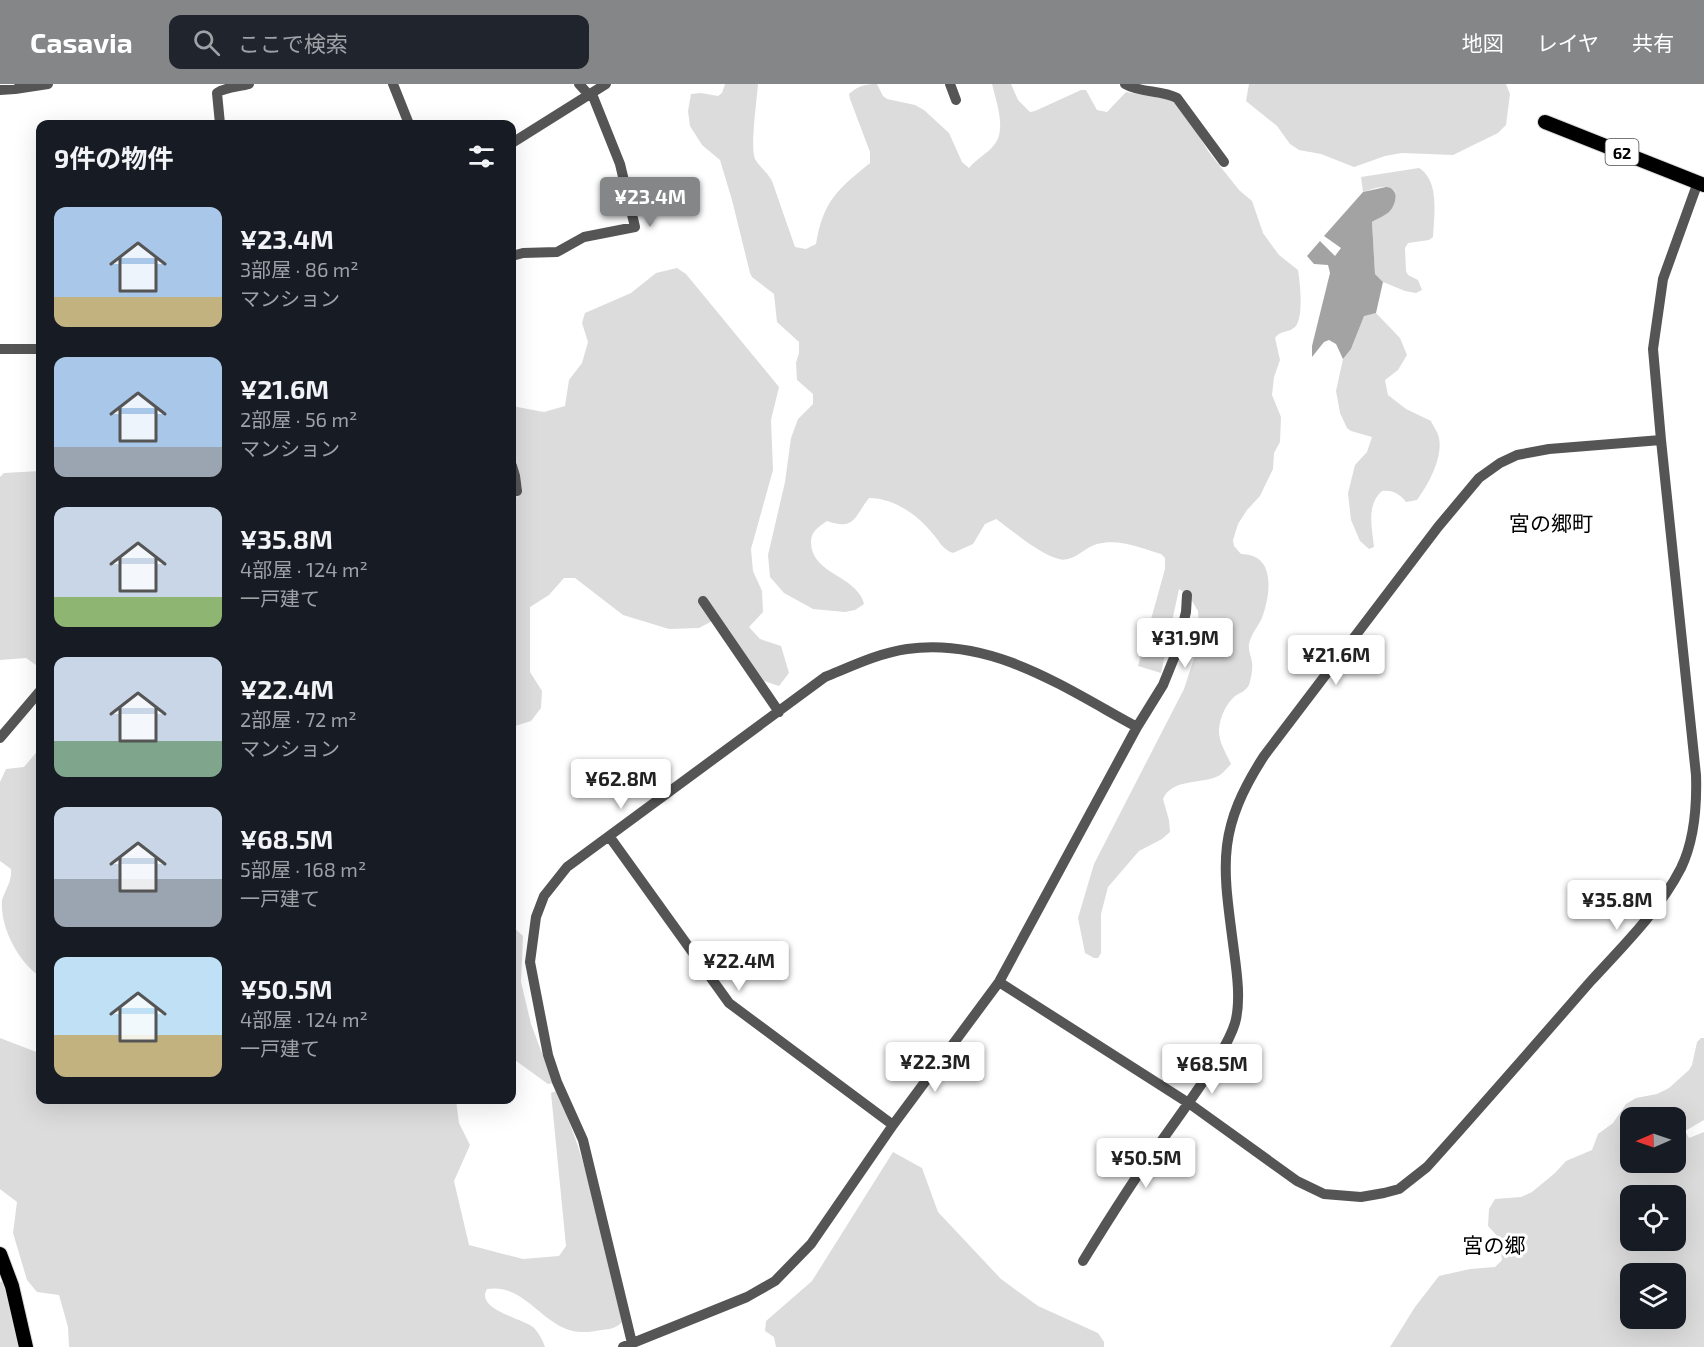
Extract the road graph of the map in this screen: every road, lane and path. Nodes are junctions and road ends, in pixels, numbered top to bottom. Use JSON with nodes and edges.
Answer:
{"nodes":[{"id":1,"x":48,"y":84,"type":"edge"},
{"id":2,"x":249,"y":84,"type":"edge"},
{"id":3,"x":393,"y":84,"type":"edge"},
{"id":4,"x":579,"y":84,"type":"edge"},
{"id":5,"x":606,"y":84,"type":"edge"},
{"id":6,"x":950,"y":84,"type":"edge"},
{"id":7,"x":1125,"y":84,"type":"edge"},
{"id":8,"x":0,"y":90,"type":"edge"},
{"id":9,"x":590,"y":94,"type":"junction"},
{"id":10,"x":956,"y":99,"type":"dead end"},
{"id":11,"x":220,"y":120,"type":"edge"},
{"id":12,"x":407,"y":120,"type":"edge"},
{"id":13,"x":1545,"y":122,"type":"dead end"},
{"id":14,"x":516,"y":140,"type":"edge"},
{"id":15,"x":1224,"y":162,"type":"dead end"},
{"id":16,"x":1701,"y":184,"type":"edge"},
{"id":17,"x":516,"y":255,"type":"edge"},
{"id":18,"x":0,"y":349,"type":"edge"},
{"id":19,"x":36,"y":349,"type":"edge"},
{"id":20,"x":1661,"y":440,"type":"junction"},
{"id":21,"x":1187,"y":595,"type":"dead end"},
{"id":22,"x":703,"y":601,"type":"dead end"},
{"id":23,"x":36,"y":696,"type":"edge"},
{"id":24,"x":779,"y":712,"type":"junction"},
{"id":25,"x":1137,"y":727,"type":"junction"},
{"id":26,"x":0,"y":738,"type":"edge"},
{"id":27,"x":609,"y":836,"type":"junction"},
{"id":28,"x":999,"y":982,"type":"junction"},
{"id":29,"x":1190,"y":1104,"type":"junction"},
{"id":30,"x":893,"y":1125,"type":"junction"},
{"id":31,"x":0,"y":1254,"type":"edge"},
{"id":32,"x":1083,"y":1261,"type":"dead end"},
{"id":33,"x":627,"y":1345,"type":"edge"},
{"id":34,"x":26,"y":1347,"type":"edge"}],
"edges":[{"from":1,"to":8,"type":"street"},
{"from":2,"to":11,"type":"street"},
{"from":3,"to":12,"type":"street"},
{"from":4,"to":9,"type":"street"},
{"from":5,"to":9,"type":"street"},
{"from":6,"to":10,"type":"street"},
{"from":7,"to":15,"type":"street"},
{"from":9,"to":14,"type":"street"},
{"from":9,"to":17,"type":"street"},
{"from":13,"to":16,"type":"main road","number":"62"},
{"from":16,"to":20,"type":"street"},
{"from":18,"to":19,"type":"street"},
{"from":20,"to":29,"type":"street"},
{"from":20,"to":29,"type":"street"},
{"from":21,"to":25,"type":"street"},
{"from":22,"to":24,"type":"street"},
{"from":23,"to":26,"type":"street"},
{"from":24,"to":25,"type":"street"},
{"from":24,"to":27,"type":"street"},
{"from":25,"to":28,"type":"street"},
{"from":27,"to":30,"type":"street"},
{"from":27,"to":33,"type":"street"},
{"from":28,"to":29,"type":"street"},
{"from":28,"to":30,"type":"street"},
{"from":29,"to":32,"type":"street"},
{"from":30,"to":33,"type":"street"},
{"from":31,"to":34,"type":"main road"}]}
